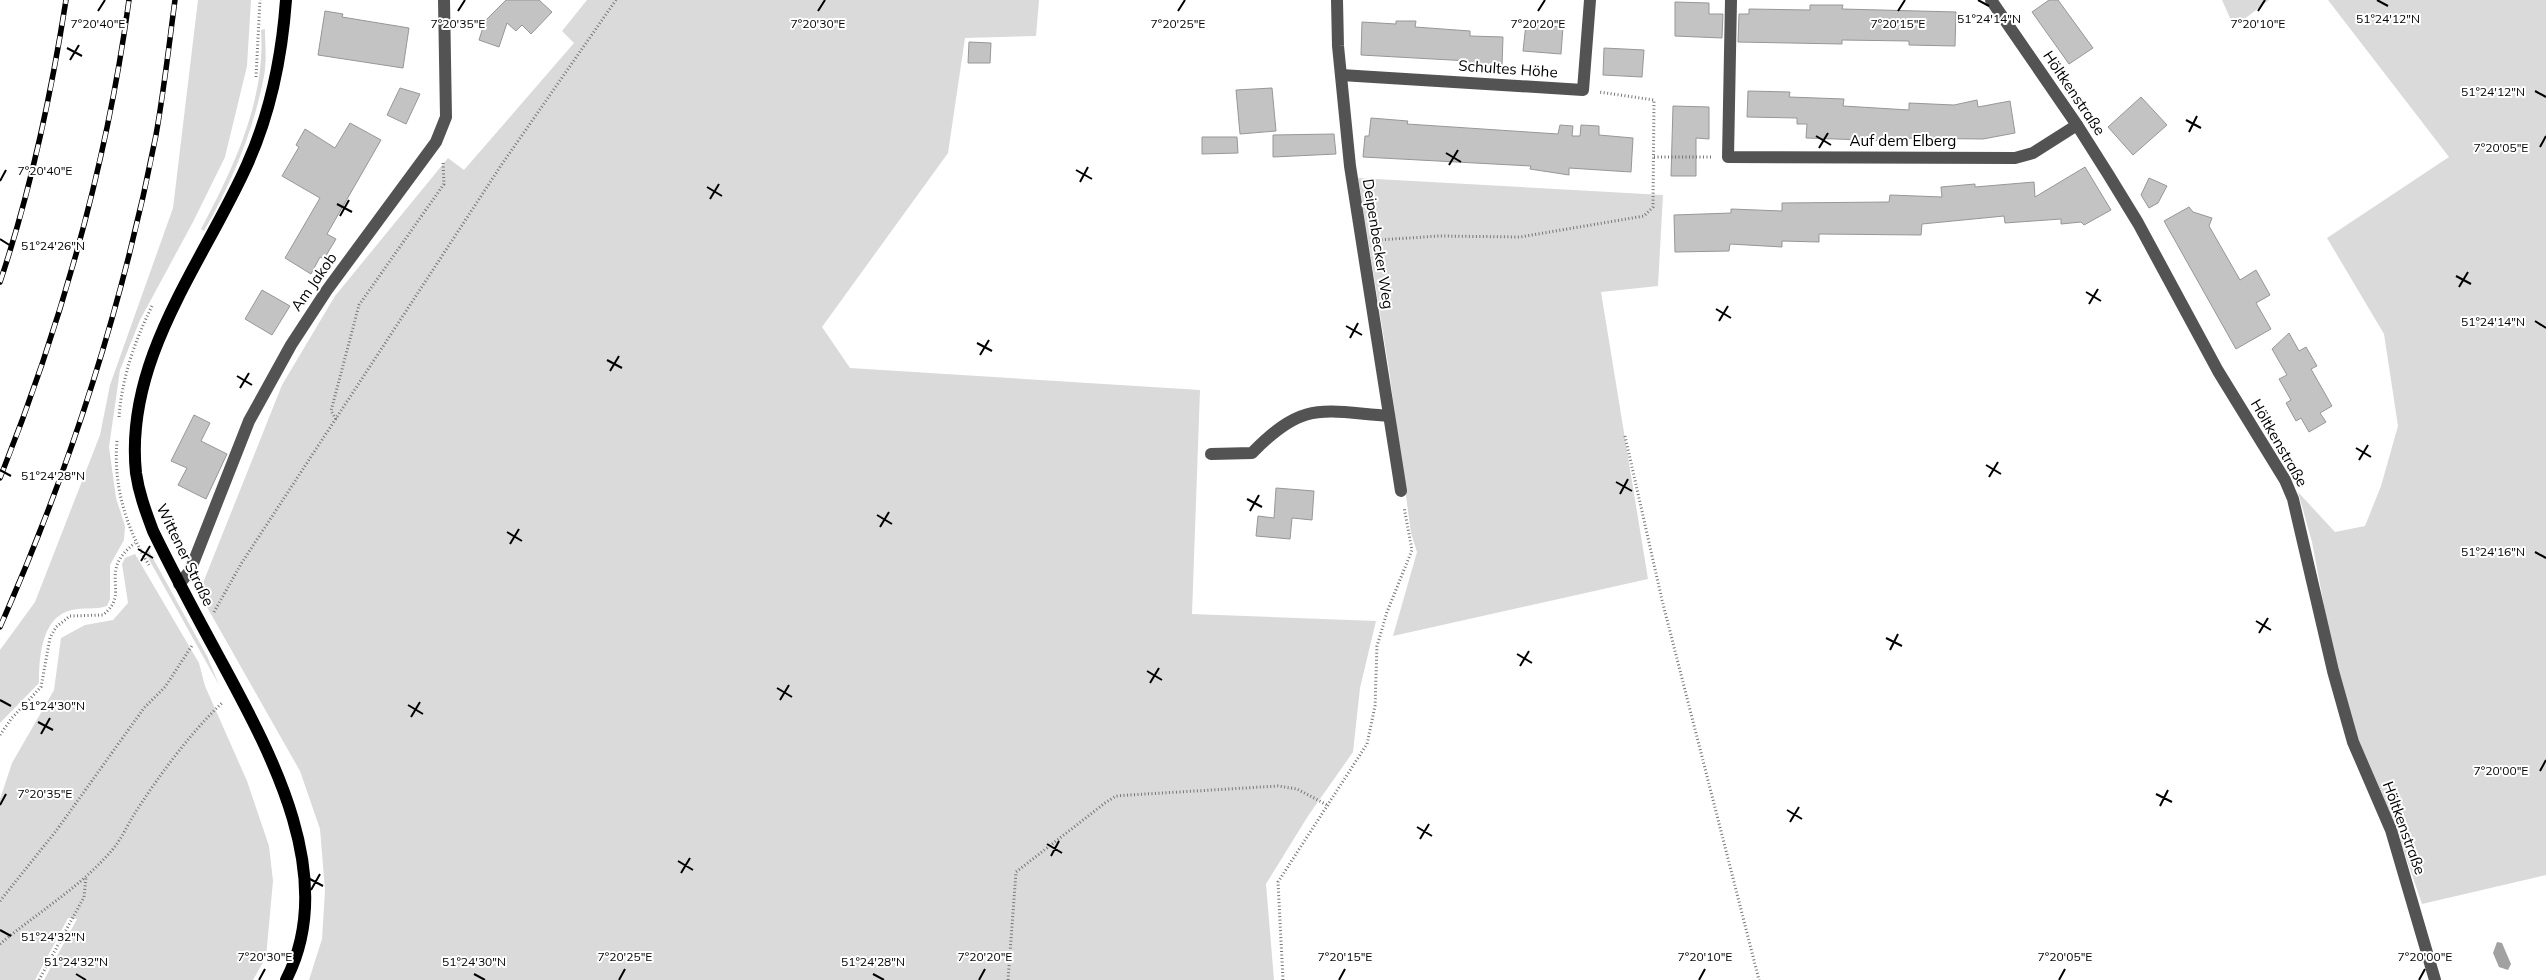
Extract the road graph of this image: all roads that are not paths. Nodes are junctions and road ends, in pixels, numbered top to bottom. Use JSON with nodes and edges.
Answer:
{"nodes":[{"id":1,"x":286,"y":0,"type":"edge"},
{"id":2,"x":444,"y":0,"type":"edge"},
{"id":3,"x":1337,"y":0,"type":"edge"},
{"id":4,"x":1590,"y":0,"type":"edge"},
{"id":5,"x":1731,"y":0,"type":"edge"},
{"id":6,"x":1991,"y":0,"type":"edge"},
{"id":7,"x":1341,"y":74,"type":"junction"},
{"id":8,"x":2077,"y":124,"type":"junction"},
{"id":9,"x":1389,"y":416,"type":"junction"},
{"id":10,"x":1211,"y":454,"type":"dead end"},
{"id":11,"x":1401,"y":491,"type":"road end"},
{"id":12,"x":179,"y":584,"type":"junction"},
{"id":13,"x":286,"y":980,"type":"edge"},
{"id":14,"x":2436,"y":980,"type":"edge"}],
"edges":[{"from":1,"to":12,"type":"main road","name":"Wittener Straße"},
{"from":2,"to":12,"type":"street","name":"Am Jakob"},
{"from":3,"to":7,"type":"street","name":"Deipenbecker Weg"},
{"from":4,"to":7,"type":"street","name":"Schultes Höhe"},
{"from":5,"to":8,"type":"street","name":"Auf dem Elberg"},
{"from":6,"to":8,"type":"street","name":"Höltkenstraße"},
{"from":7,"to":9,"type":"street","name":"Deipenbecker Weg"},
{"from":8,"to":14,"type":"street","name":"Höltkenstraße"},
{"from":9,"to":10,"type":"street"},
{"from":9,"to":11,"type":"street","name":"Deipenbecker Weg"},
{"from":12,"to":13,"type":"main road","name":"Wittener Straße"}]}
